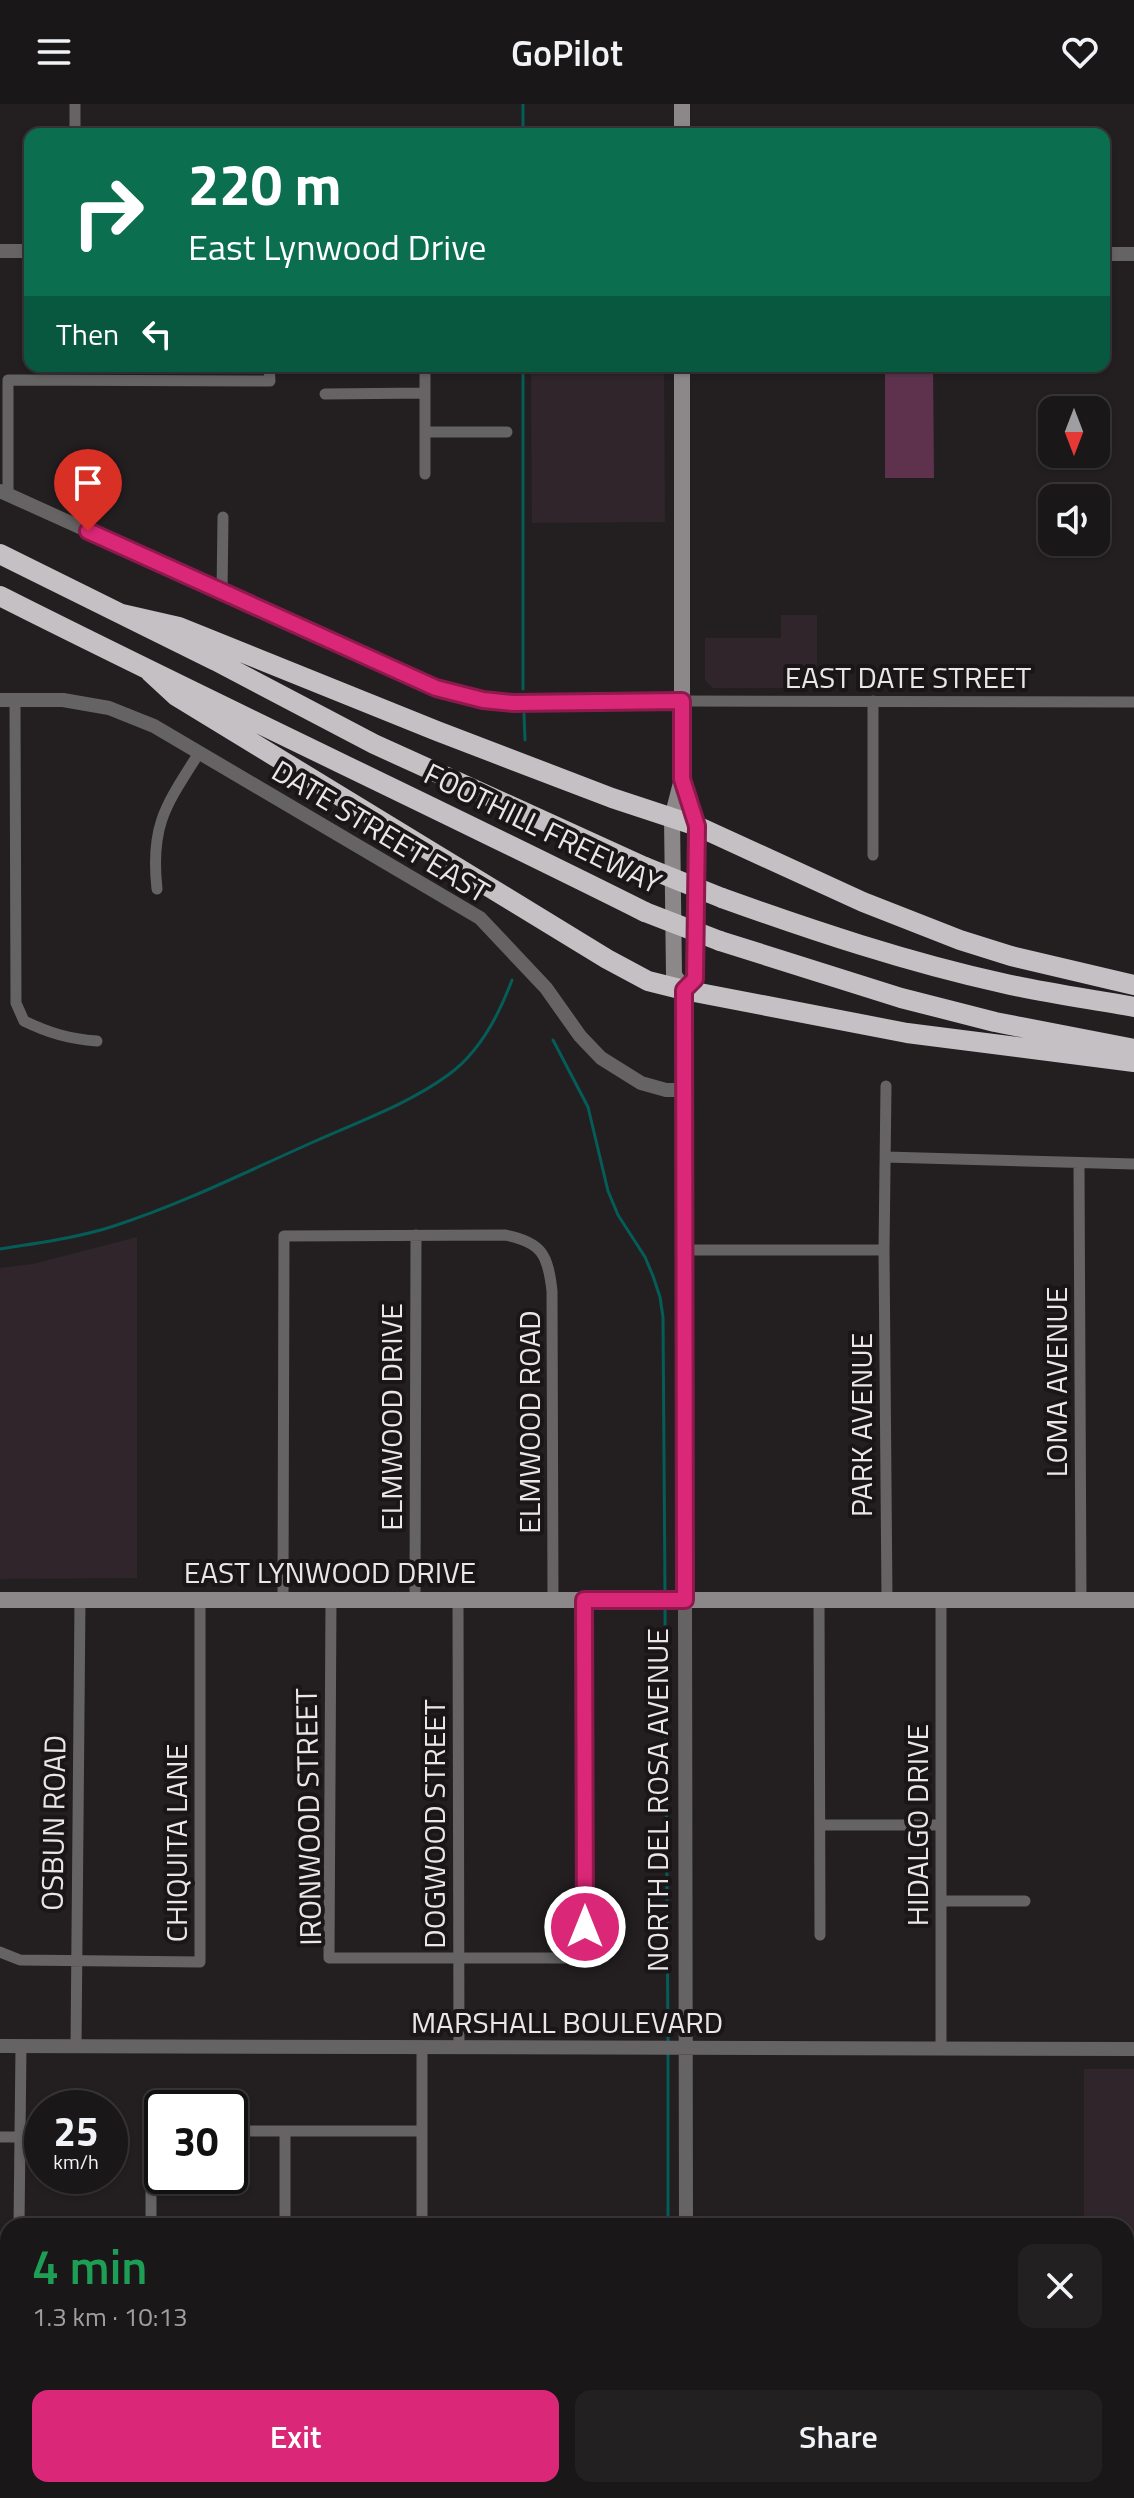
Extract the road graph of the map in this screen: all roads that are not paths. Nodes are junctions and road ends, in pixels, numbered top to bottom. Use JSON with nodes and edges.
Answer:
{"nodes":[{"id":1,"x":75,"y":104,"type":"edge"},
{"id":2,"x":682,"y":104,"type":"edge"},
{"id":3,"x":75,"y":128,"type":"edge"},
{"id":4,"x":682,"y":128,"type":"edge"},
{"id":5,"x":0,"y":251,"type":"edge"},
{"id":6,"x":24,"y":251,"type":"edge"},
{"id":7,"x":1110,"y":254,"type":"edge"},
{"id":8,"x":1134,"y":254,"type":"edge"},
{"id":9,"x":269,"y":372,"type":"edge"},
{"id":10,"x":425,"y":372,"type":"edge"},
{"id":11,"x":682,"y":372,"type":"edge"},
{"id":12,"x":425,"y":393,"type":"junction"},
{"id":13,"x":325,"y":394,"type":"dead end"},
{"id":14,"x":425,"y":432,"type":"junction"},
{"id":15,"x":507,"y":432,"type":"dead end"},
{"id":16,"x":425,"y":474,"type":"dead end"},
{"id":17,"x":4,"y":493,"type":"edge"},
{"id":18,"x":223,"y":517,"type":"dead end"},
{"id":19,"x":0,"y":554,"type":"edge"},
{"id":20,"x":222,"y":593,"type":"junction"},
{"id":21,"x":0,"y":596,"type":"edge"},
{"id":22,"x":122,"y":614,"type":"junction"},
{"id":23,"x":150,"y":672,"type":"junction"},
{"id":24,"x":8,"y":700,"type":"edge"},
{"id":25,"x":682,"y":701,"type":"junction"},
{"id":26,"x":873,"y":701,"type":"junction"},
{"id":27,"x":1134,"y":702,"type":"edge"},
{"id":28,"x":199,"y":753,"type":"junction"},
{"id":29,"x":682,"y":779,"type":"junction"},
{"id":30,"x":672,"y":818,"type":"junction"},
{"id":31,"x":697,"y":826,"type":"junction"},
{"id":32,"x":873,"y":855,"type":"dead end"},
{"id":33,"x":157,"y":889,"type":"dead end"},
{"id":34,"x":1134,"y":985,"type":"edge"},
{"id":35,"x":684,"y":990,"type":"junction"},
{"id":36,"x":1134,"y":1007,"type":"edge"},
{"id":37,"x":97,"y":1041,"type":"dead end"},
{"id":38,"x":1134,"y":1049,"type":"edge"},
{"id":39,"x":1134,"y":1062,"type":"edge"},
{"id":40,"x":886,"y":1086,"type":"dead end"},
{"id":41,"x":685,"y":1090,"type":"junction"},
{"id":42,"x":886,"y":1157,"type":"junction"},
{"id":43,"x":1079,"y":1164,"type":"junction"},
{"id":44,"x":1134,"y":1164,"type":"edge"},
{"id":45,"x":416,"y":1235,"type":"junction"},
{"id":46,"x":685,"y":1250,"type":"junction"},
{"id":47,"x":884,"y":1250,"type":"junction"},
{"id":48,"x":200,"y":1599,"type":"junction"},
{"id":49,"x":283,"y":1599,"type":"junction"},
{"id":50,"x":331,"y":1599,"type":"junction"},
{"id":51,"x":415,"y":1599,"type":"junction"},
{"id":52,"x":0,"y":1600,"type":"edge"},
{"id":53,"x":80,"y":1600,"type":"junction"},
{"id":54,"x":458,"y":1600,"type":"junction"},
{"id":55,"x":553,"y":1600,"type":"junction"},
{"id":56,"x":584,"y":1600,"type":"junction"},
{"id":57,"x":672,"y":1600,"type":"junction"},
{"id":58,"x":819,"y":1600,"type":"junction"},
{"id":59,"x":887,"y":1600,"type":"junction"},
{"id":60,"x":941,"y":1600,"type":"junction"},
{"id":61,"x":1081,"y":1600,"type":"junction"},
{"id":62,"x":1134,"y":1600,"type":"edge"},
{"id":63,"x":820,"y":1825,"type":"junction"},
{"id":64,"x":941,"y":1825,"type":"junction"},
{"id":65,"x":941,"y":1901,"type":"junction"},
{"id":66,"x":1025,"y":1901,"type":"dead end"},
{"id":67,"x":820,"y":1935,"type":"dead end"},
{"id":68,"x":0,"y":1952,"type":"edge"},
{"id":69,"x":459,"y":1957,"type":"junction"},
{"id":70,"x":75,"y":1962,"type":"junction"},
{"id":71,"x":0,"y":2046,"type":"edge"},
{"id":72,"x":21,"y":2046,"type":"junction"},
{"id":73,"x":76,"y":2047,"type":"junction"},
{"id":74,"x":422,"y":2048,"type":"junction"},
{"id":75,"x":459,"y":2048,"type":"junction"},
{"id":76,"x":673,"y":2049,"type":"junction"},
{"id":77,"x":941,"y":2049,"type":"junction"},
{"id":78,"x":1134,"y":2049,"type":"edge"},
{"id":79,"x":248,"y":2131,"type":"edge"},
{"id":80,"x":285,"y":2131,"type":"junction"},
{"id":81,"x":422,"y":2131,"type":"junction"},
{"id":82,"x":0,"y":2137,"type":"edge"},
{"id":83,"x":19,"y":2137,"type":"junction"},
{"id":84,"x":153,"y":2194,"type":"edge"},
{"id":85,"x":19,"y":2218,"type":"edge"},
{"id":86,"x":151,"y":2218,"type":"edge"},
{"id":87,"x":285,"y":2218,"type":"edge"},
{"id":88,"x":422,"y":2218,"type":"edge"},
{"id":89,"x":685,"y":2218,"type":"edge"},
{"id":90,"x":599,"y":2498,"type":"edge"},
{"id":91,"x":664,"y":2498,"type":"edge"}],
"edges":[{"from":1,"to":3,"type":"street"},
{"from":2,"to":4,"type":"main road"},
{"from":5,"to":6,"type":"street"},
{"from":7,"to":8,"type":"street"},
{"from":9,"to":17,"type":"street"},
{"from":10,"to":12,"type":"street"},
{"from":11,"to":25,"type":"main road","name":"NORTH DEL ROSA AVENUE"},
{"from":12,"to":13,"type":"street"},
{"from":12,"to":14,"type":"street"},
{"from":14,"to":15,"type":"street"},
{"from":14,"to":16,"type":"street"},
{"from":17,"to":20,"type":"street"},
{"from":18,"to":20,"type":"street"},
{"from":19,"to":22,"type":"highway","name":"FOOTHILL FREEWAY"},
{"from":20,"to":25,"type":"street"},
{"from":21,"to":23,"type":"highway","name":"FOOTHILL FREEWAY"},
{"from":22,"to":30,"type":"highway"},
{"from":22,"to":36,"type":"highway","name":"FOOTHILL FREEWAY","bridge":true},
{"from":23,"to":35,"type":"highway"},
{"from":23,"to":38,"type":"highway","name":"FOOTHILL FREEWAY","bridge":true},
{"from":24,"to":28,"type":"street","name":"DATE STREET EAST"},
{"from":24,"to":37,"type":"street"},
{"from":25,"to":26,"type":"street","name":"EAST DATE STREET"},
{"from":25,"to":29,"type":"main road","name":"NORTH DEL ROSA AVENUE"},
{"from":26,"to":27,"type":"street","name":"EAST DATE STREET"},
{"from":26,"to":32,"type":"street"},
{"from":28,"to":33,"type":"street"},
{"from":28,"to":41,"type":"street","name":"DATE STREET EAST"},
{"from":29,"to":30,"type":"main road","name":"NORTH DEL ROSA AVENUE"},
{"from":29,"to":31,"type":"main road","name":"NORTH DEL ROSA AVENUE"},
{"from":30,"to":31,"type":"highway"},
{"from":30,"to":35,"type":"main road","name":"NORTH DEL ROSA AVENUE"},
{"from":31,"to":34,"type":"highway"},
{"from":31,"to":35,"type":"main road","name":"NORTH DEL ROSA AVENUE"},
{"from":35,"to":39,"type":"highway"},
{"from":35,"to":41,"type":"main road","name":"NORTH DEL ROSA AVENUE"},
{"from":40,"to":42,"type":"street","name":"PARK AVENUE"},
{"from":41,"to":46,"type":"main road","name":"NORTH DEL ROSA AVENUE"},
{"from":42,"to":43,"type":"street"},
{"from":42,"to":47,"type":"street","name":"PARK AVENUE"},
{"from":43,"to":44,"type":"street"},
{"from":43,"to":61,"type":"street","name":"LOMA AVENUE"},
{"from":45,"to":49,"type":"street"},
{"from":45,"to":51,"type":"street","name":"ELMWOOD DRIVE"},
{"from":45,"to":55,"type":"street","name":"ELMWOOD ROAD"},
{"from":46,"to":47,"type":"street"},
{"from":46,"to":57,"type":"main road","name":"NORTH DEL ROSA AVENUE"},
{"from":47,"to":59,"type":"street","name":"PARK AVENUE"},
{"from":48,"to":49,"type":"main road","name":"EAST LYNWOOD DRIVE"},
{"from":48,"to":53,"type":"main road","name":"EAST LYNWOOD DRIVE"},
{"from":48,"to":70,"type":"street","name":"CHIQUITA LANE"},
{"from":49,"to":50,"type":"main road","name":"EAST LYNWOOD DRIVE"},
{"from":50,"to":51,"type":"main road","name":"EAST LYNWOOD DRIVE"},
{"from":50,"to":69,"type":"street","name":"IRONWOOD STREET"},
{"from":51,"to":54,"type":"main road","name":"EAST LYNWOOD DRIVE"},
{"from":52,"to":53,"type":"main road","name":"EAST LYNWOOD DRIVE"},
{"from":53,"to":70,"type":"street","name":"OSBUN ROAD"},
{"from":54,"to":55,"type":"main road","name":"EAST LYNWOOD DRIVE"},
{"from":54,"to":69,"type":"street","name":"DOGWOOD STREET"},
{"from":55,"to":56,"type":"main road","name":"EAST LYNWOOD DRIVE"},
{"from":56,"to":57,"type":"main road","name":"EAST LYNWOOD DRIVE"},
{"from":56,"to":69,"type":"street"},
{"from":57,"to":58,"type":"main road","name":"EAST LYNWOOD DRIVE"},
{"from":57,"to":76,"type":"street","name":"NORTH DEL ROSA AVENUE"},
{"from":58,"to":59,"type":"main road","name":"EAST LYNWOOD DRIVE"},
{"from":58,"to":63,"type":"street"},
{"from":59,"to":60,"type":"main road","name":"EAST LYNWOOD DRIVE"},
{"from":60,"to":61,"type":"main road","name":"EAST LYNWOOD DRIVE"},
{"from":60,"to":64,"type":"street","name":"HIDALGO DRIVE"},
{"from":61,"to":62,"type":"main road","name":"EAST LYNWOOD DRIVE"},
{"from":63,"to":64,"type":"street"},
{"from":63,"to":67,"type":"street"},
{"from":64,"to":65,"type":"street","name":"HIDALGO DRIVE"},
{"from":65,"to":66,"type":"street"},
{"from":65,"to":77,"type":"street","name":"HIDALGO DRIVE"},
{"from":68,"to":70,"type":"street"},
{"from":69,"to":75,"type":"street","name":"DOGWOOD STREET"},
{"from":70,"to":73,"type":"street","name":"OSBUN ROAD"},
{"from":71,"to":72,"type":"street","name":"MARSHALL BOULEVARD"},
{"from":72,"to":73,"type":"street","name":"MARSHALL BOULEVARD"},
{"from":72,"to":83,"type":"street"},
{"from":73,"to":74,"type":"street","name":"MARSHALL BOULEVARD"},
{"from":74,"to":75,"type":"street","name":"MARSHALL BOULEVARD"},
{"from":74,"to":81,"type":"street"},
{"from":75,"to":76,"type":"street","name":"MARSHALL BOULEVARD"},
{"from":76,"to":77,"type":"street","name":"MARSHALL BOULEVARD"},
{"from":76,"to":89,"type":"street","name":"NORTH DEL ROSA AVENUE"},
{"from":77,"to":78,"type":"street","name":"MARSHALL BOULEVARD"},
{"from":79,"to":80,"type":"street"},
{"from":80,"to":81,"type":"street"},
{"from":80,"to":87,"type":"street"},
{"from":81,"to":88,"type":"street"},
{"from":82,"to":83,"type":"street"},
{"from":83,"to":85,"type":"street"},
{"from":84,"to":86,"type":"street"},
{"from":90,"to":91,"type":"street"}]}
